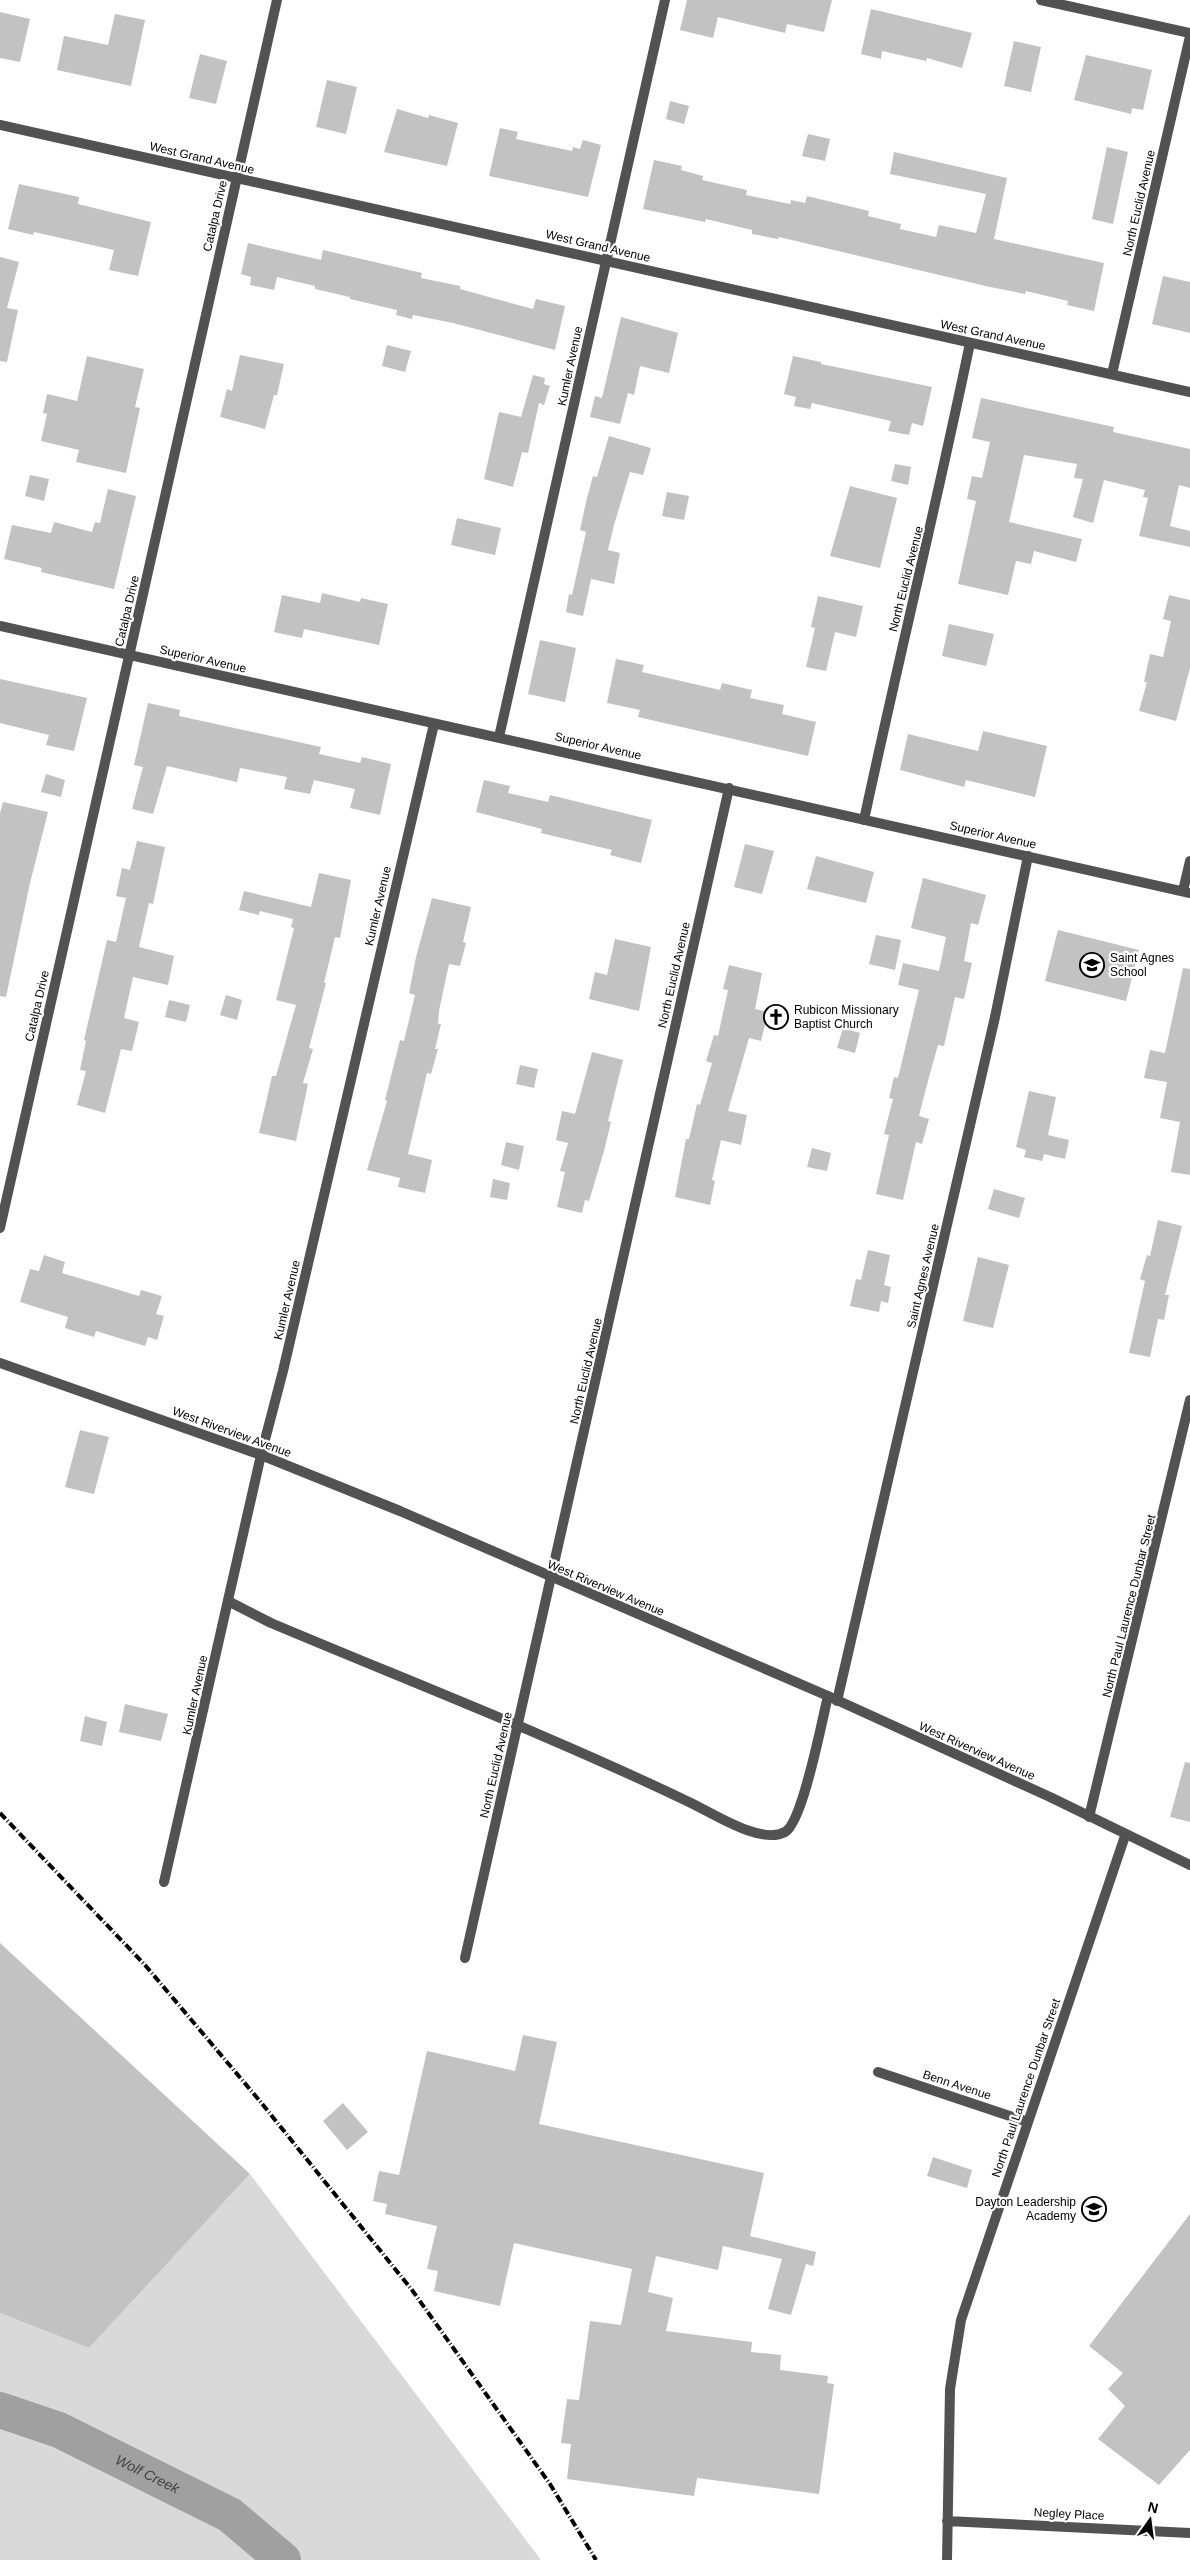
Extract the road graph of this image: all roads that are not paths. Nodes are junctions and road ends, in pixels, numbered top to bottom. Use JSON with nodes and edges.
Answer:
{"nodes":[{"id":1,"x":277,"y":0,"type":"edge"},
{"id":2,"x":665,"y":0,"type":"edge"},
{"id":3,"x":1041,"y":0,"type":"edge"},
{"id":4,"x":1190,"y":35,"type":"edge"},
{"id":5,"x":0,"y":126,"type":"edge"},
{"id":6,"x":237,"y":179,"type":"junction"},
{"id":7,"x":606,"y":260,"type":"junction"},
{"id":8,"x":970,"y":343,"type":"junction"},
{"id":9,"x":1112,"y":374,"type":"junction"},
{"id":10,"x":1190,"y":392,"type":"edge"},
{"id":11,"x":0,"y":626,"type":"edge"},
{"id":12,"x":130,"y":655,"type":"junction"},
{"id":13,"x":434,"y":724,"type":"junction"},
{"id":14,"x":498,"y":737,"type":"junction"},
{"id":15,"x":729,"y":788,"type":"junction"},
{"id":16,"x":864,"y":820,"type":"junction"},
{"id":17,"x":1028,"y":856,"type":"junction"},
{"id":18,"x":1190,"y":861,"type":"edge"},
{"id":19,"x":1187,"y":892,"type":"edge"},
{"id":20,"x":0,"y":1228,"type":"edge"},
{"id":21,"x":0,"y":1364,"type":"edge"},
{"id":22,"x":1190,"y":1400,"type":"edge"},
{"id":23,"x":261,"y":1456,"type":"junction"},
{"id":24,"x":549,"y":1578,"type":"junction"},
{"id":25,"x":228,"y":1601,"type":"junction"},
{"id":26,"x":832,"y":1699,"type":"junction"},
{"id":27,"x":518,"y":1727,"type":"junction"},
{"id":28,"x":1089,"y":1817,"type":"junction"},
{"id":29,"x":1126,"y":1836,"type":"junction"},
{"id":30,"x":1190,"y":1865,"type":"edge"},
{"id":31,"x":164,"y":1882,"type":"dead end"},
{"id":32,"x":465,"y":1958,"type":"dead end"},
{"id":33,"x":878,"y":2072,"type":"dead end"},
{"id":34,"x":1028,"y":2122,"type":"junction"},
{"id":35,"x":947,"y":2521,"type":"junction"},
{"id":36,"x":1190,"y":2534,"type":"edge"},
{"id":37,"x":947,"y":2556,"type":"edge"}],
"edges":[{"from":1,"to":6,"type":"street","name":"Catalpa Drive"},
{"from":2,"to":7,"type":"street","name":"Kumler Avenue"},
{"from":3,"to":4,"type":"street"},
{"from":4,"to":9,"type":"street","name":"North Euclid Avenue"},
{"from":5,"to":6,"type":"street","name":"West Grand Avenue"},
{"from":6,"to":7,"type":"street","name":"West Grand Avenue"},
{"from":6,"to":12,"type":"street","name":"Catalpa Drive"},
{"from":7,"to":8,"type":"street","name":"West Grand Avenue"},
{"from":7,"to":14,"type":"street","name":"Kumler Avenue"},
{"from":8,"to":9,"type":"street","name":"West Grand Avenue"},
{"from":8,"to":16,"type":"street","name":"North Euclid Avenue"},
{"from":9,"to":10,"type":"street","name":"West Grand Avenue"},
{"from":11,"to":12,"type":"street","name":"Superior Avenue"},
{"from":12,"to":13,"type":"street","name":"Superior Avenue"},
{"from":12,"to":20,"type":"street","name":"Catalpa Drive"},
{"from":13,"to":14,"type":"street","name":"Superior Avenue"},
{"from":13,"to":23,"type":"street","name":"Kumler Avenue"},
{"from":14,"to":15,"type":"street","name":"Superior Avenue"},
{"from":15,"to":16,"type":"street","name":"Superior Avenue"},
{"from":15,"to":24,"type":"street","name":"North Euclid Avenue"},
{"from":16,"to":17,"type":"street","name":"Superior Avenue"},
{"from":17,"to":19,"type":"street","name":"Superior Avenue"},
{"from":17,"to":26,"type":"street","name":"Saint Agnes Avenue"},
{"from":18,"to":19,"type":"street"},
{"from":21,"to":23,"type":"street","name":"West Riverview Avenue"},
{"from":22,"to":28,"type":"street","name":"North Paul Laurence Dunbar Street"},
{"from":23,"to":24,"type":"street","name":"West Riverview Avenue"},
{"from":23,"to":25,"type":"street","name":"Kumler Avenue"},
{"from":24,"to":26,"type":"street","name":"West Riverview Avenue"},
{"from":24,"to":27,"type":"street","name":"North Euclid Avenue"},
{"from":25,"to":27,"type":"street","name":"Saint Agnes Avenue"},
{"from":25,"to":31,"type":"street","name":"Kumler Avenue"},
{"from":26,"to":27,"type":"street","name":"Saint Agnes Avenue"},
{"from":26,"to":28,"type":"street","name":"West Riverview Avenue"},
{"from":27,"to":32,"type":"street","name":"North Euclid Avenue"},
{"from":28,"to":29,"type":"street","name":"West Riverview Avenue"},
{"from":29,"to":30,"type":"street","name":"West Riverview Avenue"},
{"from":29,"to":34,"type":"street","name":"North Paul Laurence Dunbar Street"},
{"from":33,"to":34,"type":"street","name":"Benn Avenue"},
{"from":34,"to":35,"type":"street","name":"North Paul Laurence Dunbar Street"},
{"from":35,"to":36,"type":"street","name":"Negley Place"},
{"from":35,"to":37,"type":"street","name":"North Paul Laurence Dunbar Street"}]}
